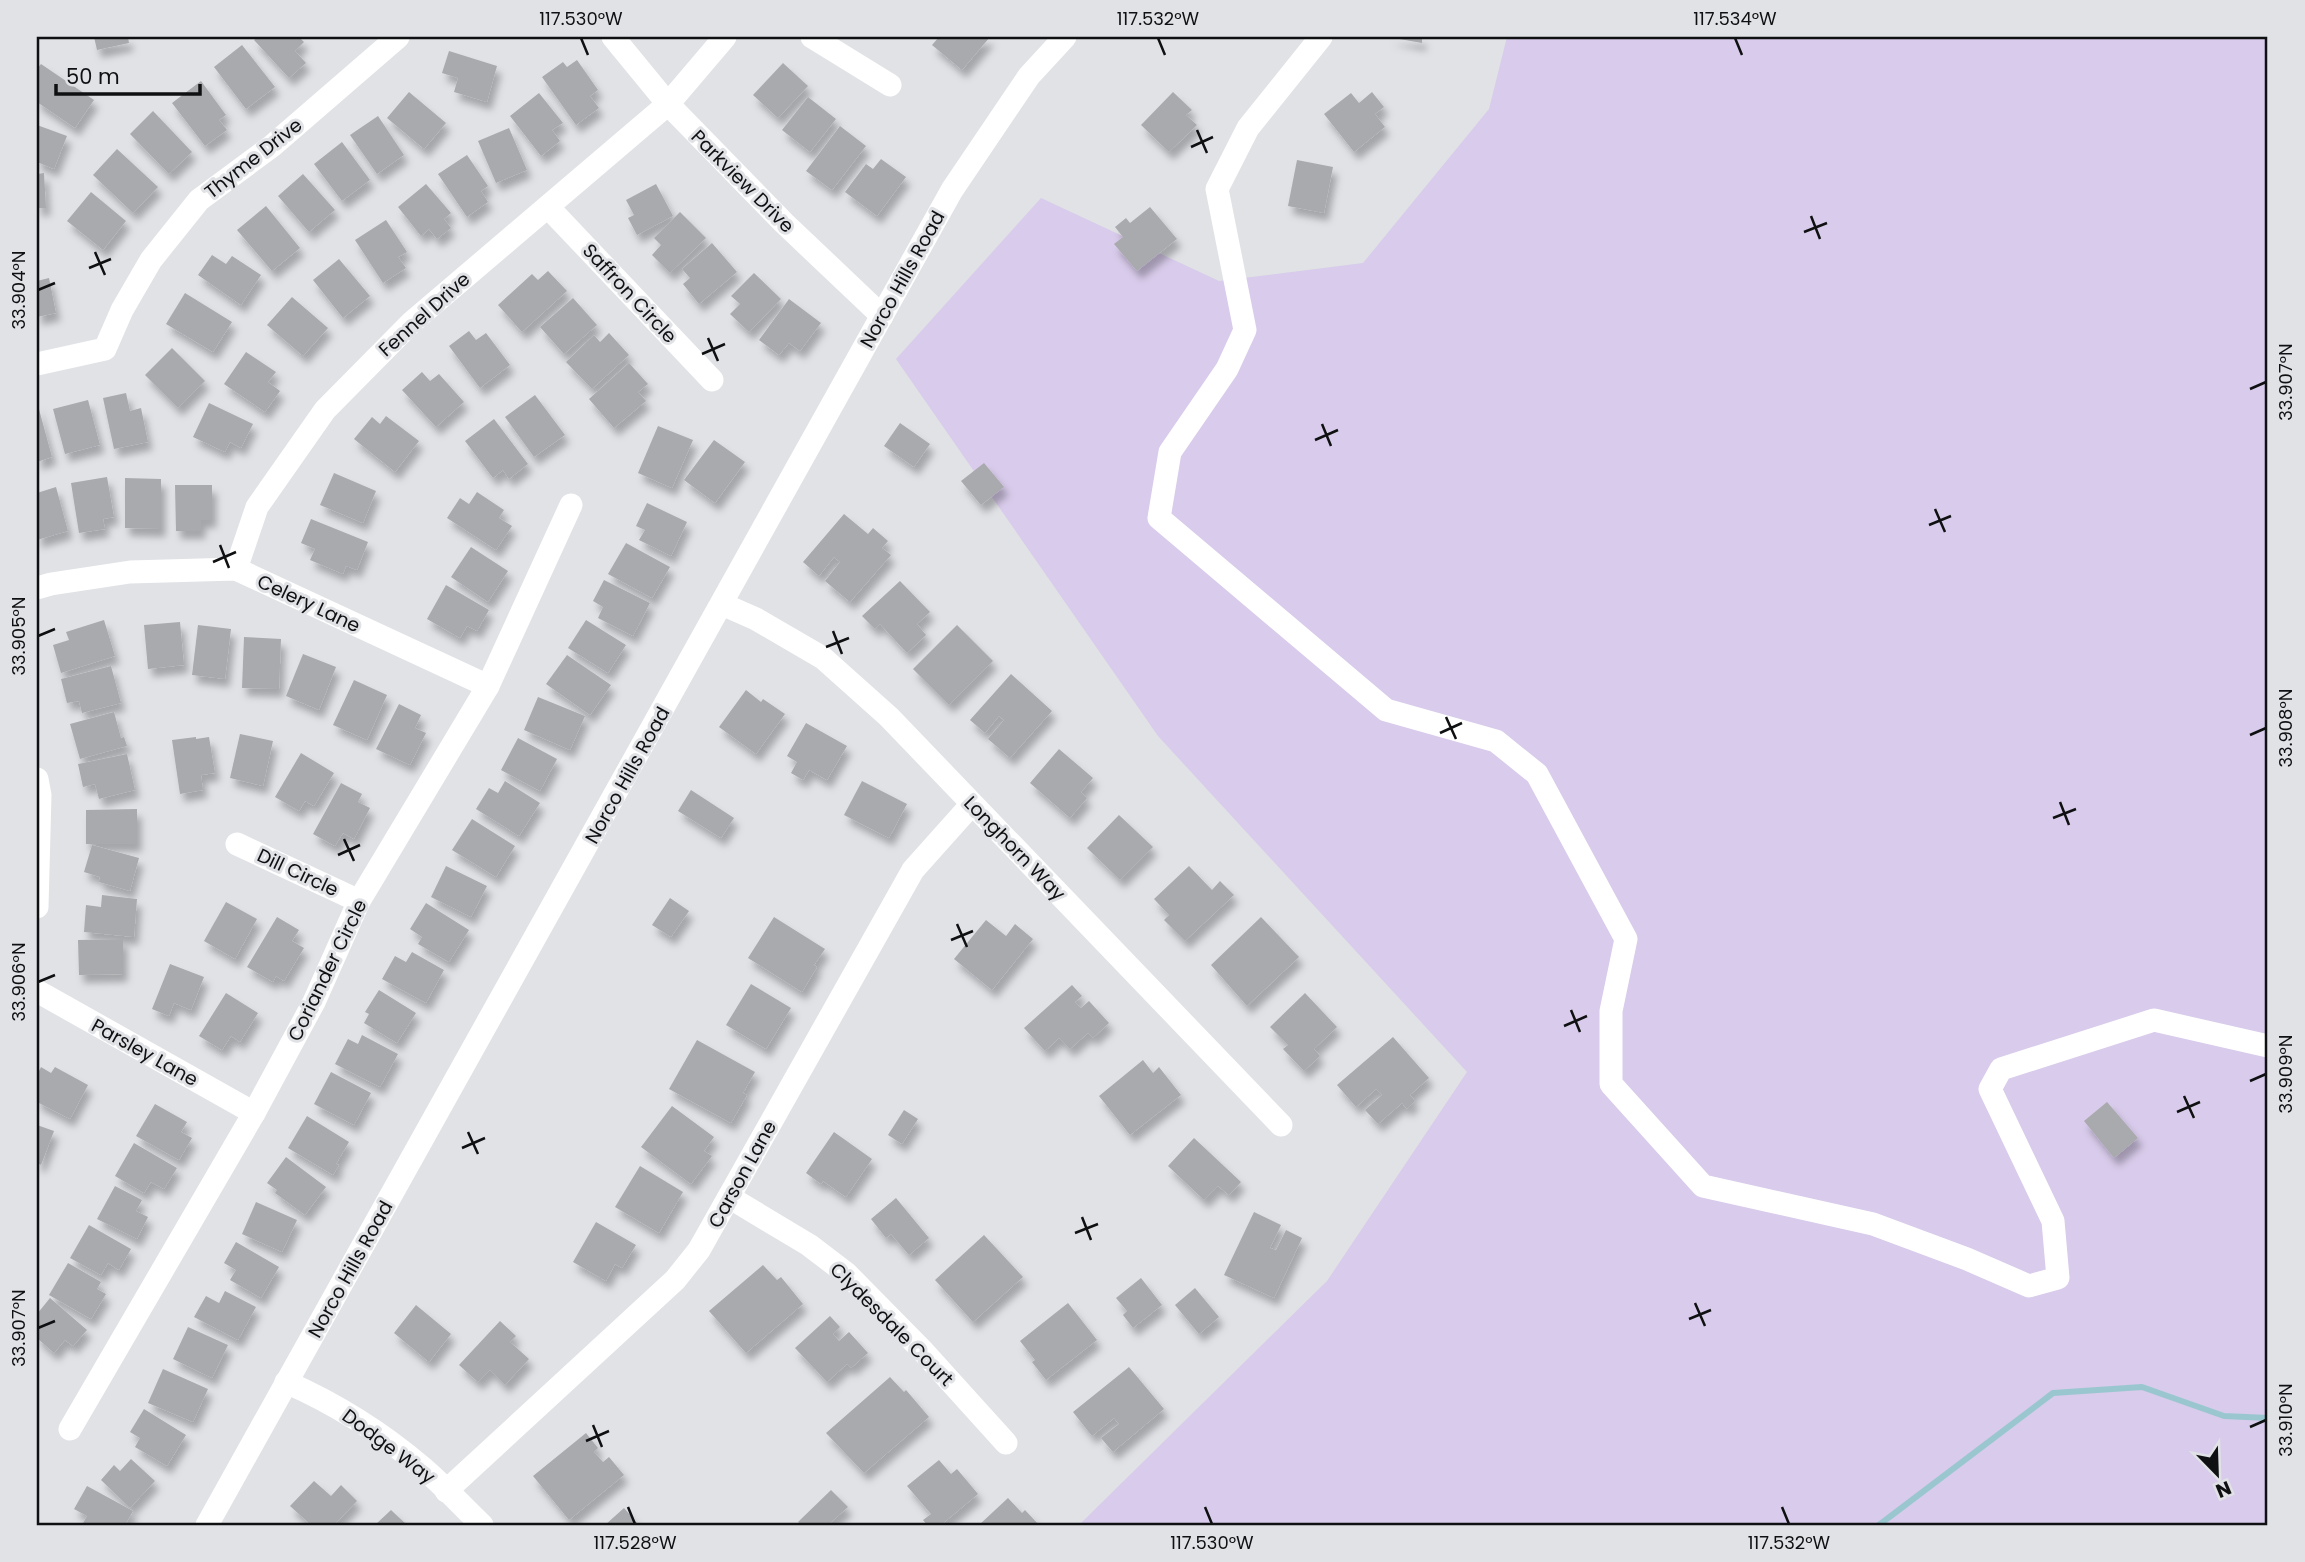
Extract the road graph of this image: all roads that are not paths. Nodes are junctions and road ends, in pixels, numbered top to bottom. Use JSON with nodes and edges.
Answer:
{"nodes":[{"id":1,"x":398,"y":37,"type":"edge"},
{"id":2,"x":612,"y":37,"type":"edge"},
{"id":3,"x":725,"y":37,"type":"edge"},
{"id":4,"x":812,"y":37,"type":"edge"},
{"id":5,"x":1065,"y":37,"type":"edge"},
{"id":6,"x":1321,"y":37,"type":"edge"},
{"id":7,"x":890,"y":85,"type":"dead end"},
{"id":8,"x":668,"y":104,"type":"junction"},
{"id":9,"x":548,"y":207,"type":"junction"},
{"id":10,"x":882,"y":316,"type":"junction"},
{"id":11,"x":37,"y":363,"type":"edge"},
{"id":12,"x":712,"y":380,"type":"dead end"},
{"id":13,"x":571,"y":505,"type":"dead end"},
{"id":14,"x":236,"y":569,"type":"junction"},
{"id":15,"x":37,"y":588,"type":"edge"},
{"id":16,"x":722,"y":604,"type":"junction"},
{"id":17,"x":488,"y":686,"type":"junction"},
{"id":18,"x":37,"y":779,"type":"edge"},
{"id":19,"x":972,"y":804,"type":"junction"},
{"id":20,"x":237,"y":844,"type":"dead end"},
{"id":21,"x":359,"y":901,"type":"junction"},
{"id":22,"x":37,"y":907,"type":"edge"},
{"id":23,"x":37,"y":991,"type":"edge"},
{"id":24,"x":2268,"y":1046,"type":"edge"},
{"id":25,"x":254,"y":1113,"type":"junction"},
{"id":26,"x":1281,"y":1125,"type":"dead end"},
{"id":27,"x":729,"y":1197,"type":"junction"},
{"id":28,"x":286,"y":1382,"type":"junction"},
{"id":29,"x":69,"y":1429,"type":"dead end"},
{"id":30,"x":1006,"y":1443,"type":"dead end"},
{"id":31,"x":446,"y":1491,"type":"junction"},
{"id":32,"x":207,"y":1525,"type":"edge"},
{"id":33,"x":482,"y":1525,"type":"edge"}],
"edges":[{"from":1,"to":11,"type":"street","name":"Thyme Drive"},
{"from":2,"to":8,"type":"street","name":"Parkview Drive"},
{"from":3,"to":8,"type":"street","name":"Fennel Drive"},
{"from":4,"to":7,"type":"street"},
{"from":5,"to":10,"type":"street","name":"Norco Hills Road"},
{"from":6,"to":24,"type":"street"},
{"from":8,"to":9,"type":"street","name":"Fennel Drive"},
{"from":8,"to":10,"type":"street","name":"Parkview Drive"},
{"from":9,"to":12,"type":"street","name":"Saffron Circle"},
{"from":9,"to":14,"type":"street","name":"Fennel Drive"},
{"from":10,"to":16,"type":"street","name":"Norco Hills Road"},
{"from":13,"to":17,"type":"street","name":"Coriander Circle"},
{"from":14,"to":15,"type":"street","name":"Celery Lane"},
{"from":14,"to":17,"type":"street","name":"Celery Lane"},
{"from":16,"to":19,"type":"street","name":"Longhorn Way"},
{"from":16,"to":28,"type":"street","name":"Norco Hills Road"},
{"from":17,"to":21,"type":"street","name":"Coriander Circle"},
{"from":18,"to":22,"type":"street"},
{"from":19,"to":26,"type":"street","name":"Longhorn Way"},
{"from":19,"to":27,"type":"street","name":"Carson Lane"},
{"from":20,"to":21,"type":"street","name":"Dill Circle"},
{"from":21,"to":25,"type":"street","name":"Coriander Circle"},
{"from":23,"to":25,"type":"street","name":"Parsley Lane"},
{"from":25,"to":29,"type":"street","name":"Coriander Circle"},
{"from":27,"to":30,"type":"street","name":"Clydesdale Court"},
{"from":27,"to":31,"type":"street","name":"Carson Lane"},
{"from":28,"to":31,"type":"street","name":"Dodge Way"},
{"from":28,"to":32,"type":"street","name":"Norco Hills Road"},
{"from":31,"to":33,"type":"street","name":"Dodge Way"}]}
